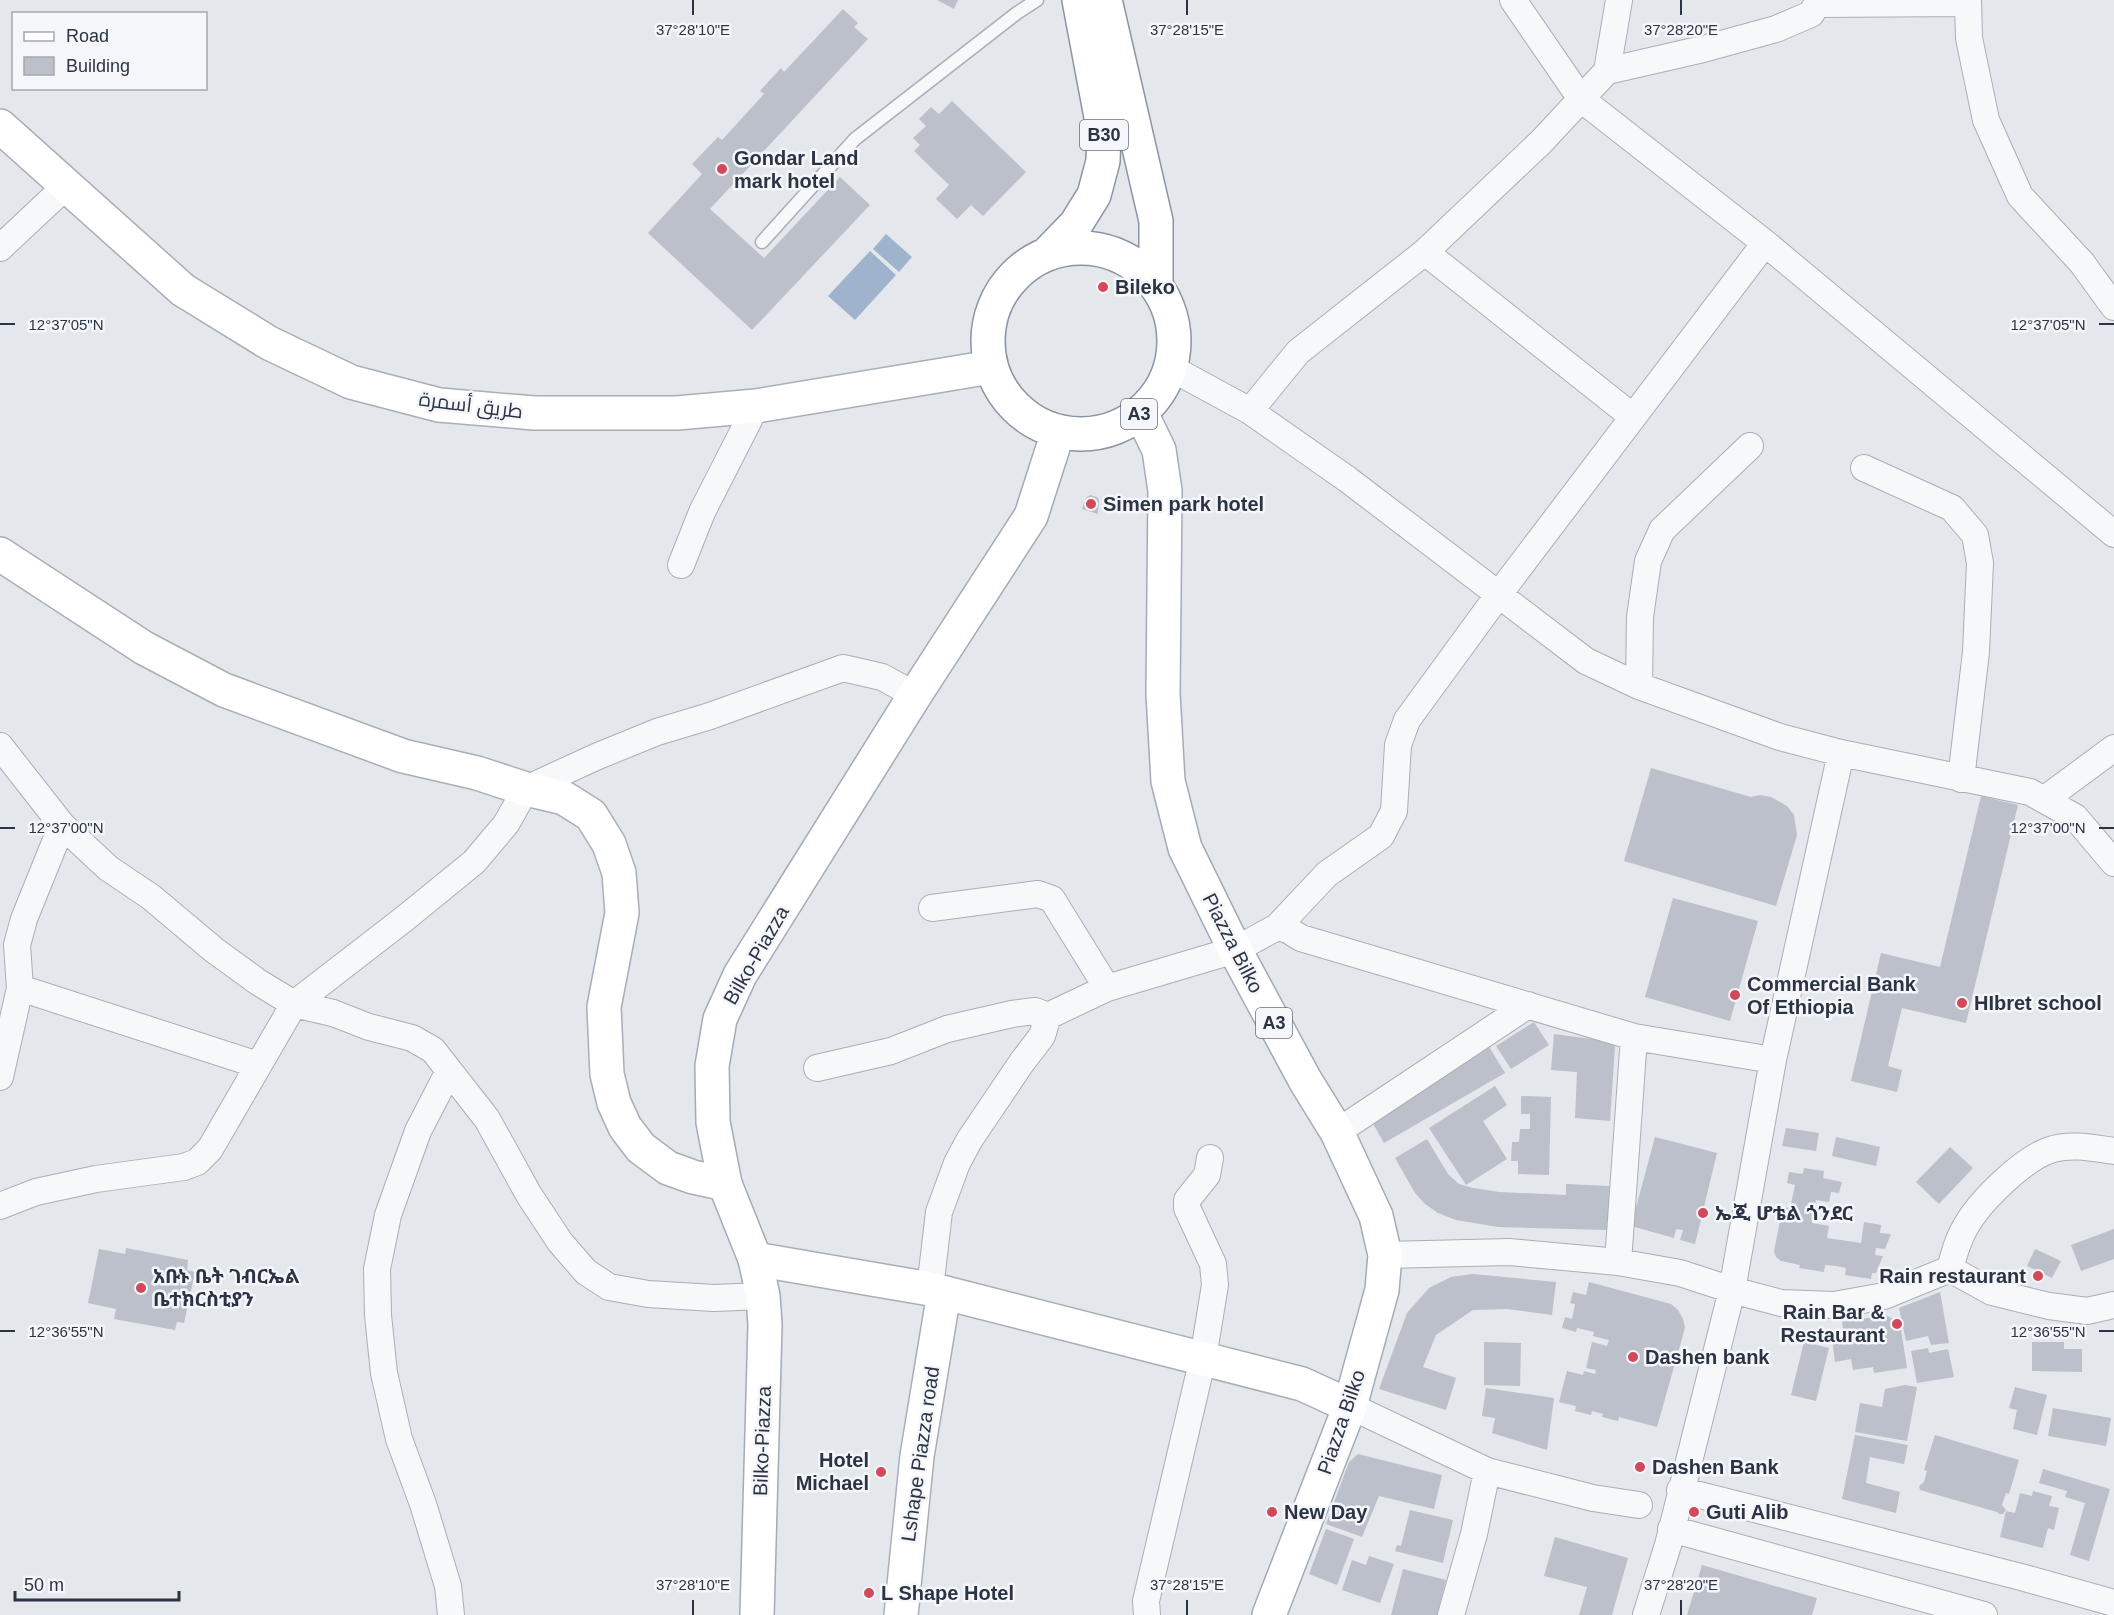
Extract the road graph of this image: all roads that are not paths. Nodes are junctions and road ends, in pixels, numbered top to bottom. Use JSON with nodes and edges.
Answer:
{"nodes":[{"id":1,"x":1037,"y":0,"type":"edge"},
{"id":2,"x":1079,"y":0,"type":"edge"},
{"id":3,"x":1105,"y":0,"type":"edge"},
{"id":4,"x":1513,"y":0,"type":"edge"},
{"id":5,"x":1619,"y":0,"type":"edge"},
{"id":6,"x":1817,"y":2,"type":"edge"},
{"id":7,"x":1967,"y":2,"type":"edge"},
{"id":8,"x":1607,"y":71,"type":"junction"},
{"id":9,"x":1581,"y":99,"type":"junction"},
{"id":10,"x":0,"y":126,"type":"edge"},
{"id":11,"x":66,"y":186,"type":"junction"},
{"id":12,"x":762,"y":242,"type":"dead end"},
{"id":13,"x":1765,"y":243,"type":"junction"},
{"id":14,"x":0,"y":248,"type":"edge"},
{"id":15,"x":1425,"y":252,"type":"junction"},
{"id":16,"x":1047,"y":254,"type":"junction"},
{"id":17,"x":1156,"y":284,"type":"junction"},
{"id":18,"x":2114,"y":307,"type":"edge"},
{"id":19,"x":991,"y":367,"type":"junction"},
{"id":20,"x":1171,"y":368,"type":"junction"},
{"id":21,"x":756,"y":406,"type":"junction"},
{"id":22,"x":1250,"y":411,"type":"junction"},
{"id":23,"x":1141,"y":413,"type":"junction"},
{"id":24,"x":1633,"y":417,"type":"junction"},
{"id":25,"x":1058,"y":432,"type":"junction"},
{"id":26,"x":1750,"y":446,"type":"dead end"},
{"id":27,"x":1864,"y":468,"type":"dead end"},
{"id":28,"x":2114,"y":534,"type":"edge"},
{"id":29,"x":0,"y":554,"type":"edge"},
{"id":30,"x":681,"y":565,"type":"dead end"},
{"id":31,"x":1499,"y":594,"type":"junction"},
{"id":32,"x":1639,"y":686,"type":"junction"},
{"id":33,"x":915,"y":695,"type":"junction"},
{"id":34,"x":0,"y":746,"type":"edge"},
{"id":35,"x":2114,"y":748,"type":"edge"},
{"id":36,"x":1841,"y":753,"type":"junction"},
{"id":37,"x":1961,"y":779,"type":"junction"},
{"id":38,"x":526,"y":789,"type":"junction"},
{"id":39,"x":2045,"y":800,"type":"junction"},
{"id":40,"x":62,"y":825,"type":"junction"},
{"id":41,"x":2114,"y":863,"type":"edge"},
{"id":42,"x":932,"y":908,"type":"dead end"},
{"id":43,"x":1277,"y":927,"type":"junction"},
{"id":44,"x":9,"y":938,"type":"edge"},
{"id":45,"x":1234,"y":950,"type":"junction"},
{"id":46,"x":20,"y":988,"type":"junction"},
{"id":47,"x":1107,"y":988,"type":"junction"},
{"id":48,"x":294,"y":1004,"type":"junction"},
{"id":49,"x":1528,"y":1005,"type":"junction"},
{"id":50,"x":1048,"y":1016,"type":"junction"},
{"id":51,"x":1634,"y":1036,"type":"junction"},
{"id":52,"x":1773,"y":1060,"type":"junction"},
{"id":53,"x":258,"y":1065,"type":"junction"},
{"id":54,"x":817,"y":1068,"type":"dead end"},
{"id":55,"x":449,"y":1071,"type":"junction"},
{"id":56,"x":0,"y":1077,"type":"edge"},
{"id":57,"x":1337,"y":1132,"type":"junction"},
{"id":58,"x":2114,"y":1151,"type":"edge"},
{"id":59,"x":1210,"y":1158,"type":"dead end"},
{"id":60,"x":725,"y":1184,"type":"junction"},
{"id":61,"x":0,"y":1206,"type":"edge"},
{"id":62,"x":1385,"y":1255,"type":"junction"},
{"id":63,"x":755,"y":1259,"type":"junction"},
{"id":64,"x":1618,"y":1262,"type":"junction"},
{"id":65,"x":1950,"y":1269,"type":"junction"},
{"id":66,"x":1732,"y":1290,"type":"junction"},
{"id":67,"x":937,"y":1291,"type":"junction"},
{"id":68,"x":763,"y":1296,"type":"junction"},
{"id":69,"x":2114,"y":1305,"type":"edge"},
{"id":70,"x":1203,"y":1358,"type":"junction"},
{"id":71,"x":1350,"y":1406,"type":"junction"},
{"id":72,"x":1487,"y":1471,"type":"junction"},
{"id":73,"x":1680,"y":1490,"type":"junction"},
{"id":74,"x":1639,"y":1505,"type":"dead end"},
{"id":75,"x":1671,"y":1529,"type":"junction"},
{"id":76,"x":2114,"y":1603,"type":"edge"},
{"id":77,"x":451,"y":1615,"type":"edge"},
{"id":78,"x":758,"y":1615,"type":"edge"},
{"id":79,"x":901,"y":1615,"type":"edge"},
{"id":80,"x":1147,"y":1615,"type":"edge"},
{"id":81,"x":1269,"y":1615,"type":"edge"},
{"id":82,"x":1450,"y":1615,"type":"edge"},
{"id":83,"x":1646,"y":1615,"type":"edge"},
{"id":84,"x":1984,"y":1615,"type":"edge"}],
"edges":[{"from":1,"to":12,"type":"lane"},
{"from":2,"to":16,"type":"main road","number":"B30"},
{"from":3,"to":17,"type":"main road","number":"B30"},
{"from":4,"to":9,"type":"street"},
{"from":5,"to":8,"type":"street"},
{"from":6,"to":7,"type":"street"},
{"from":6,"to":8,"type":"street"},
{"from":7,"to":18,"type":"street"},
{"from":8,"to":9,"type":"street"},
{"from":9,"to":13,"type":"street"},
{"from":9,"to":15,"type":"street"},
{"from":10,"to":11,"type":"main road","name":"طريق أسمرة"},
{"from":11,"to":14,"type":"street"},
{"from":11,"to":21,"type":"main road","name":"طريق أسمرة"},
{"from":13,"to":24,"type":"street"},
{"from":13,"to":28,"type":"street"},
{"from":15,"to":22,"type":"street"},
{"from":15,"to":24,"type":"street"},
{"from":16,"to":17,"type":"main road","number":"A3"},
{"from":16,"to":19,"type":"main road","number":"A3"},
{"from":17,"to":20,"type":"main road","number":"A3"},
{"from":19,"to":21,"type":"main road","name":"طريق أسمرة"},
{"from":19,"to":25,"type":"main road","number":"A3"},
{"from":20,"to":22,"type":"street"},
{"from":20,"to":23,"type":"main road","number":"A3"},
{"from":21,"to":30,"type":"street"},
{"from":22,"to":31,"type":"street"},
{"from":23,"to":25,"type":"main road","number":"A3"},
{"from":23,"to":45,"type":"main road","name":"Piazza Bilko","number":"A3"},
{"from":24,"to":31,"type":"street"},
{"from":25,"to":33,"type":"main road","name":"Bilko-Piazza"},
{"from":26,"to":32,"type":"street"},
{"from":27,"to":37,"type":"street"},
{"from":29,"to":38,"type":"main road"},
{"from":31,"to":32,"type":"street"},
{"from":31,"to":43,"type":"street"},
{"from":32,"to":36,"type":"street"},
{"from":33,"to":38,"type":"street"},
{"from":33,"to":60,"type":"main road","name":"Bilko-Piazza"},
{"from":34,"to":40,"type":"street"},
{"from":35,"to":39,"type":"street"},
{"from":36,"to":37,"type":"street"},
{"from":36,"to":52,"type":"street"},
{"from":37,"to":39,"type":"street"},
{"from":38,"to":48,"type":"street"},
{"from":38,"to":60,"type":"main road"},
{"from":39,"to":41,"type":"street"},
{"from":40,"to":44,"type":"street"},
{"from":40,"to":48,"type":"street"},
{"from":42,"to":47,"type":"street"},
{"from":43,"to":45,"type":"street"},
{"from":43,"to":49,"type":"street"},
{"from":44,"to":46,"type":"street"},
{"from":45,"to":47,"type":"street"},
{"from":45,"to":57,"type":"main road","name":"Piazza Bilko","number":"A3"},
{"from":46,"to":53,"type":"street"},
{"from":46,"to":56,"type":"street"},
{"from":47,"to":50,"type":"street"},
{"from":48,"to":53,"type":"street"},
{"from":48,"to":55,"type":"street"},
{"from":49,"to":51,"type":"street"},
{"from":49,"to":57,"type":"street"},
{"from":50,"to":54,"type":"street"},
{"from":50,"to":67,"type":"street"},
{"from":51,"to":52,"type":"street"},
{"from":51,"to":64,"type":"street"},
{"from":52,"to":66,"type":"street"},
{"from":53,"to":61,"type":"street"},
{"from":55,"to":68,"type":"street"},
{"from":55,"to":77,"type":"street"},
{"from":57,"to":62,"type":"main road","name":"Piazza Bilko","number":"A3"},
{"from":58,"to":65,"type":"street"},
{"from":59,"to":70,"type":"street"},
{"from":60,"to":63,"type":"main road","name":"Bilko-Piazza"},
{"from":62,"to":64,"type":"street"},
{"from":62,"to":71,"type":"main road","name":"Piazza Bilko","number":"A3"},
{"from":63,"to":67,"type":"main road"},
{"from":63,"to":68,"type":"main road","name":"Bilko-Piazza"},
{"from":64,"to":66,"type":"street"},
{"from":65,"to":66,"type":"street"},
{"from":65,"to":69,"type":"street"},
{"from":66,"to":73,"type":"street"},
{"from":67,"to":70,"type":"main road"},
{"from":67,"to":79,"type":"main road","name":"Lshape Piazza road"},
{"from":68,"to":78,"type":"main road","name":"Bilko-Piazza"},
{"from":70,"to":71,"type":"main road"},
{"from":70,"to":80,"type":"street"},
{"from":71,"to":72,"type":"street"},
{"from":71,"to":81,"type":"main road","name":"Piazza Bilko","number":"A3"},
{"from":72,"to":74,"type":"street"},
{"from":72,"to":82,"type":"street"},
{"from":73,"to":75,"type":"street"},
{"from":73,"to":76,"type":"street"},
{"from":75,"to":83,"type":"street"},
{"from":75,"to":84,"type":"street"}]}
